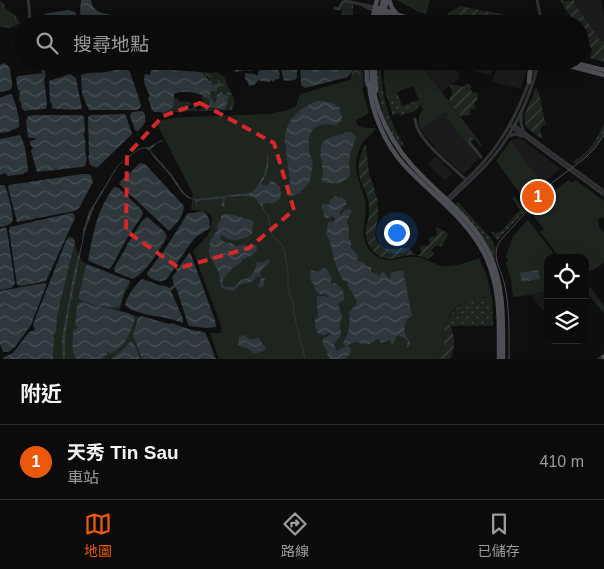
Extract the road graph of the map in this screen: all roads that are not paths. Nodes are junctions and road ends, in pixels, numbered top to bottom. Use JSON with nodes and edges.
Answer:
{"nodes":[{"id":1,"x":28,"y":0,"type":"edge"},
{"id":2,"x":377,"y":0,"type":"edge"},
{"id":3,"x":385,"y":0,"type":"edge"},
{"id":4,"x":537,"y":0,"type":"edge"},
{"id":5,"x":335,"y":8,"type":"dead end"},
{"id":6,"x":379,"y":11,"type":"junction"},
{"id":7,"x":30,"y":15,"type":"edge"},
{"id":8,"x":377,"y":15,"type":"edge"},
{"id":9,"x":380,"y":15,"type":"edge"},
{"id":10,"x":388,"y":15,"type":"edge"},
{"id":11,"x":399,"y":15,"type":"joint"},
{"id":12,"x":540,"y":15,"type":"edge"},
{"id":13,"x":589,"y":66,"type":"edge"},
{"id":14,"x":43,"y":70,"type":"edge"},
{"id":15,"x":369,"y":70,"type":"edge"},
{"id":16,"x":372,"y":70,"type":"edge"},
{"id":17,"x":530,"y":70,"type":"edge"},
{"id":18,"x":532,"y":70,"type":"edge"},
{"id":19,"x":537,"y":70,"type":"edge"},
{"id":20,"x":585,"y":70,"type":"edge"},
{"id":21,"x":604,"y":70,"type":"edge"},
{"id":22,"x":44,"y":73,"type":"dead end"},
{"id":23,"x":370,"y":73,"type":"joint"},
{"id":24,"x":604,"y":75,"type":"edge"},
{"id":25,"x":529,"y":82,"type":"junction"},
{"id":26,"x":370,"y":88,"type":"junction"},
{"id":27,"x":378,"y":105,"type":"junction"},
{"id":28,"x":522,"y":111,"type":"junction"},
{"id":29,"x":415,"y":119,"type":"dead end"},
{"id":30,"x":512,"y":125,"type":"junction"},
{"id":31,"x":524,"y":132,"type":"junction"},
{"id":32,"x":508,"y":137,"type":"junction"},
{"id":33,"x":472,"y":140,"type":"dead end"},
{"id":34,"x":534,"y":143,"type":"junction"},
{"id":35,"x":481,"y":157,"type":"dead end"},
{"id":36,"x":466,"y":180,"type":"junction"},
{"id":37,"x":604,"y":191,"type":"edge"},
{"id":38,"x":604,"y":195,"type":"edge"},
{"id":39,"x":446,"y":201,"type":"junction"},
{"id":40,"x":499,"y":359,"type":"edge"},
{"id":41,"x":503,"y":359,"type":"edge"}],
"edges":[{"from":1,"to":7,"type":"street"},
{"from":2,"to":6,"type":"main road"},
{"from":3,"to":6,"type":"main road","bridge":true},
{"from":3,"to":6,"type":"main road"},
{"from":3,"to":11,"type":"main road"},
{"from":4,"to":12,"type":"street"},
{"from":5,"to":6,"type":"street"},
{"from":6,"to":8,"type":"main road"},
{"from":6,"to":9,"type":"main road"},
{"from":6,"to":10,"type":"main road"},
{"from":6,"to":11,"type":"main road"},
{"from":13,"to":21,"type":"main road"},
{"from":14,"to":22,"type":"street"},
{"from":15,"to":26,"type":"main road"},
{"from":16,"to":27,"type":"main road"},
{"from":17,"to":25,"type":"main road"},
{"from":18,"to":25,"type":"street"},
{"from":19,"to":28,"type":"street"},
{"from":20,"to":24,"type":"main road"},
{"from":23,"to":26,"type":"main road"},
{"from":23,"to":27,"type":"main road"},
{"from":25,"to":30,"type":"street"},
{"from":26,"to":39,"type":"main road"},
{"from":27,"to":39,"type":"main road"},
{"from":28,"to":30,"type":"street"},
{"from":28,"to":31,"type":"street"},
{"from":29,"to":36,"type":"street"},
{"from":30,"to":31,"type":"street"},
{"from":30,"to":32,"type":"street"},
{"from":30,"to":34,"type":"street"},
{"from":30,"to":36,"type":"street"},
{"from":31,"to":37,"type":"street"},
{"from":32,"to":34,"type":"street"},
{"from":32,"to":39,"type":"street"},
{"from":33,"to":35,"type":"street"},
{"from":34,"to":38,"type":"street"},
{"from":36,"to":39,"type":"street"},
{"from":39,"to":40,"type":"main road"},
{"from":39,"to":41,"type":"main road"}]}
